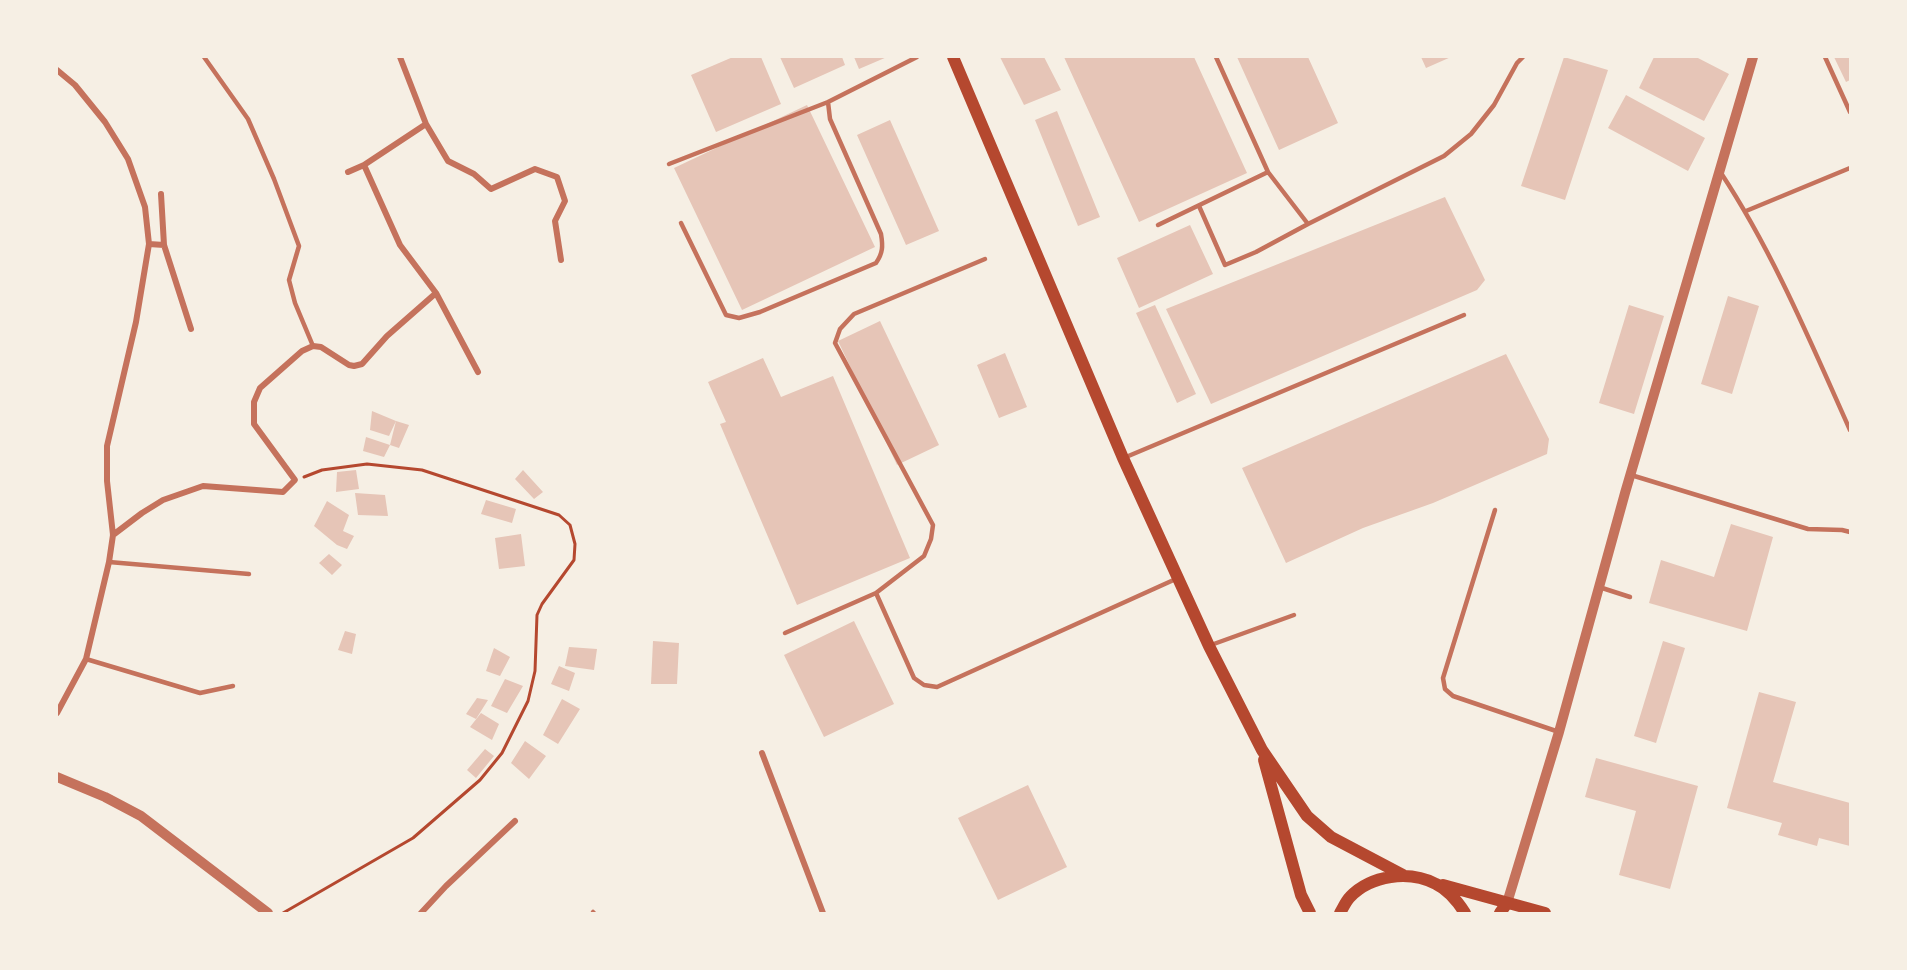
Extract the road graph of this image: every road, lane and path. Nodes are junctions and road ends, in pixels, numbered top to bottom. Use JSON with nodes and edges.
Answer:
{"nodes":[{"id":1,"x":204,"y":57,"type":"edge"},
{"id":2,"x":400,"y":57,"type":"edge"},
{"id":3,"x":917,"y":57,"type":"edge"},
{"id":4,"x":953,"y":57,"type":"edge"},
{"id":5,"x":1216,"y":57,"type":"edge"},
{"id":6,"x":1523,"y":57,"type":"edge"},
{"id":7,"x":1825,"y":57,"type":"edge"},
{"id":8,"x":1750,"y":58,"type":"edge"},
{"id":9,"x":57,"y":70,"type":"edge"},
{"id":10,"x":828,"y":102,"type":"junction"},
{"id":11,"x":1850,"y":112,"type":"edge"},
{"id":12,"x":426,"y":124,"type":"junction"},
{"id":13,"x":669,"y":164,"type":"dead end"},
{"id":14,"x":364,"y":165,"type":"junction"},
{"id":15,"x":1850,"y":168,"type":"edge"},
{"id":16,"x":1719,"y":171,"type":"junction"},
{"id":17,"x":348,"y":172,"type":"dead end"},
{"id":18,"x":1268,"y":172,"type":"junction"},
{"id":19,"x":161,"y":194,"type":"dead end"},
{"id":20,"x":1199,"y":206,"type":"junction"},
{"id":21,"x":1746,"y":211,"type":"junction"},
{"id":22,"x":681,"y":223,"type":"dead end"},
{"id":23,"x":1308,"y":224,"type":"junction"},
{"id":24,"x":1158,"y":225,"type":"dead end"},
{"id":25,"x":149,"y":244,"type":"junction"},
{"id":26,"x":164,"y":245,"type":"junction"},
{"id":27,"x":985,"y":259,"type":"dead end"},
{"id":28,"x":561,"y":260,"type":"dead end"},
{"id":29,"x":436,"y":292,"type":"junction"},
{"id":30,"x":1464,"y":315,"type":"dead end"},
{"id":31,"x":191,"y":328,"type":"dead end"},
{"id":32,"x":313,"y":346,"type":"junction"},
{"id":33,"x":478,"y":372,"type":"dead end"},
{"id":34,"x":1850,"y":430,"type":"edge"},
{"id":35,"x":1123,"y":459,"type":"junction"},
{"id":36,"x":1631,"y":475,"type":"junction"},
{"id":37,"x":295,"y":480,"type":"junction"},
{"id":38,"x":1495,"y":510,"type":"dead end"},
{"id":39,"x":1850,"y":532,"type":"edge"},
{"id":40,"x":112,"y":535,"type":"junction"},
{"id":41,"x":109,"y":562,"type":"junction"},
{"id":42,"x":249,"y":574,"type":"dead end"},
{"id":43,"x":1178,"y":578,"type":"junction"},
{"id":44,"x":1599,"y":587,"type":"junction"},
{"id":45,"x":876,"y":592,"type":"junction"},
{"id":46,"x":1630,"y":597,"type":"dead end"},
{"id":47,"x":1294,"y":615,"type":"dead end"},
{"id":48,"x":785,"y":633,"type":"dead end"},
{"id":49,"x":1209,"y":646,"type":"junction"},
{"id":50,"x":86,"y":659,"type":"junction"},
{"id":51,"x":232,"y":686,"type":"dead end"},
{"id":52,"x":57,"y":713,"type":"edge"},
{"id":53,"x":1559,"y":732,"type":"junction"},
{"id":54,"x":1262,"y":750,"type":"junction"},
{"id":55,"x":762,"y":753,"type":"dead end"},
{"id":56,"x":57,"y":777,"type":"edge"},
{"id":57,"x":515,"y":821,"type":"dead end"},
{"id":58,"x":1403,"y":875,"type":"junction"},
{"id":59,"x":1436,"y":883,"type":"junction"},
{"id":60,"x":1300,"y":895,"type":"junction"},
{"id":61,"x":1504,"y":908,"type":"edge"},
{"id":62,"x":267,"y":913,"type":"edge"},
{"id":63,"x":283,"y":913,"type":"edge"},
{"id":64,"x":421,"y":913,"type":"edge"},
{"id":65,"x":823,"y":913,"type":"edge"},
{"id":66,"x":1304,"y":913,"type":"edge"},
{"id":67,"x":1310,"y":913,"type":"edge"},
{"id":68,"x":1340,"y":913,"type":"edge"},
{"id":69,"x":1465,"y":913,"type":"edge"},
{"id":70,"x":1545,"y":913,"type":"edge"}],
"edges":[{"from":1,"to":32,"type":"lane"},
{"from":2,"to":12,"type":"street"},
{"from":3,"to":10,"type":"lane"},
{"from":4,"to":35,"type":"main road"},
{"from":5,"to":18,"type":"lane"},
{"from":6,"to":23,"type":"lane"},
{"from":7,"to":11,"type":"lane"},
{"from":8,"to":16,"type":"street"},
{"from":9,"to":25,"type":"street"},
{"from":10,"to":13,"type":"lane"},
{"from":10,"to":22,"type":"lane"},
{"from":12,"to":14,"type":"street"},
{"from":12,"to":28,"type":"street"},
{"from":14,"to":17,"type":"street"},
{"from":14,"to":29,"type":"street"},
{"from":15,"to":21,"type":"lane"},
{"from":16,"to":21,"type":"lane"},
{"from":16,"to":36,"type":"street"},
{"from":18,"to":20,"type":"lane"},
{"from":18,"to":23,"type":"lane"},
{"from":19,"to":26,"type":"street"},
{"from":20,"to":23,"type":"lane"},
{"from":20,"to":24,"type":"lane"},
{"from":21,"to":34,"type":"lane"},
{"from":25,"to":26,"type":"street"},
{"from":25,"to":40,"type":"street"},
{"from":26,"to":31,"type":"street"},
{"from":27,"to":45,"type":"lane"},
{"from":29,"to":32,"type":"street"},
{"from":29,"to":33,"type":"street"},
{"from":30,"to":35,"type":"lane"},
{"from":32,"to":37,"type":"street"},
{"from":35,"to":43,"type":"main road"},
{"from":36,"to":39,"type":"lane"},
{"from":36,"to":44,"type":"street"},
{"from":37,"to":40,"type":"street"},
{"from":37,"to":63,"type":"path"},
{"from":38,"to":53,"type":"lane"},
{"from":40,"to":41,"type":"street"},
{"from":41,"to":42,"type":"lane"},
{"from":41,"to":50,"type":"street"},
{"from":43,"to":45,"type":"lane"},
{"from":43,"to":49,"type":"main road"},
{"from":44,"to":46,"type":"lane"},
{"from":44,"to":53,"type":"street"},
{"from":45,"to":48,"type":"lane"},
{"from":47,"to":49,"type":"lane"},
{"from":49,"to":54,"type":"main road"},
{"from":50,"to":51,"type":"lane"},
{"from":50,"to":52,"type":"street"},
{"from":53,"to":61,"type":"street"},
{"from":54,"to":58,"type":"main road"},
{"from":54,"to":60,"type":"main road"},
{"from":55,"to":65,"type":"street"},
{"from":56,"to":62,"type":"street"},
{"from":57,"to":64,"type":"street"},
{"from":58,"to":59,"type":"main road"},
{"from":58,"to":68,"type":"main road"},
{"from":59,"to":61,"type":"main road"},
{"from":59,"to":69,"type":"main road"},
{"from":60,"to":66,"type":"main road"},
{"from":60,"to":67,"type":"main road"},
{"from":61,"to":70,"type":"main road"}]}
